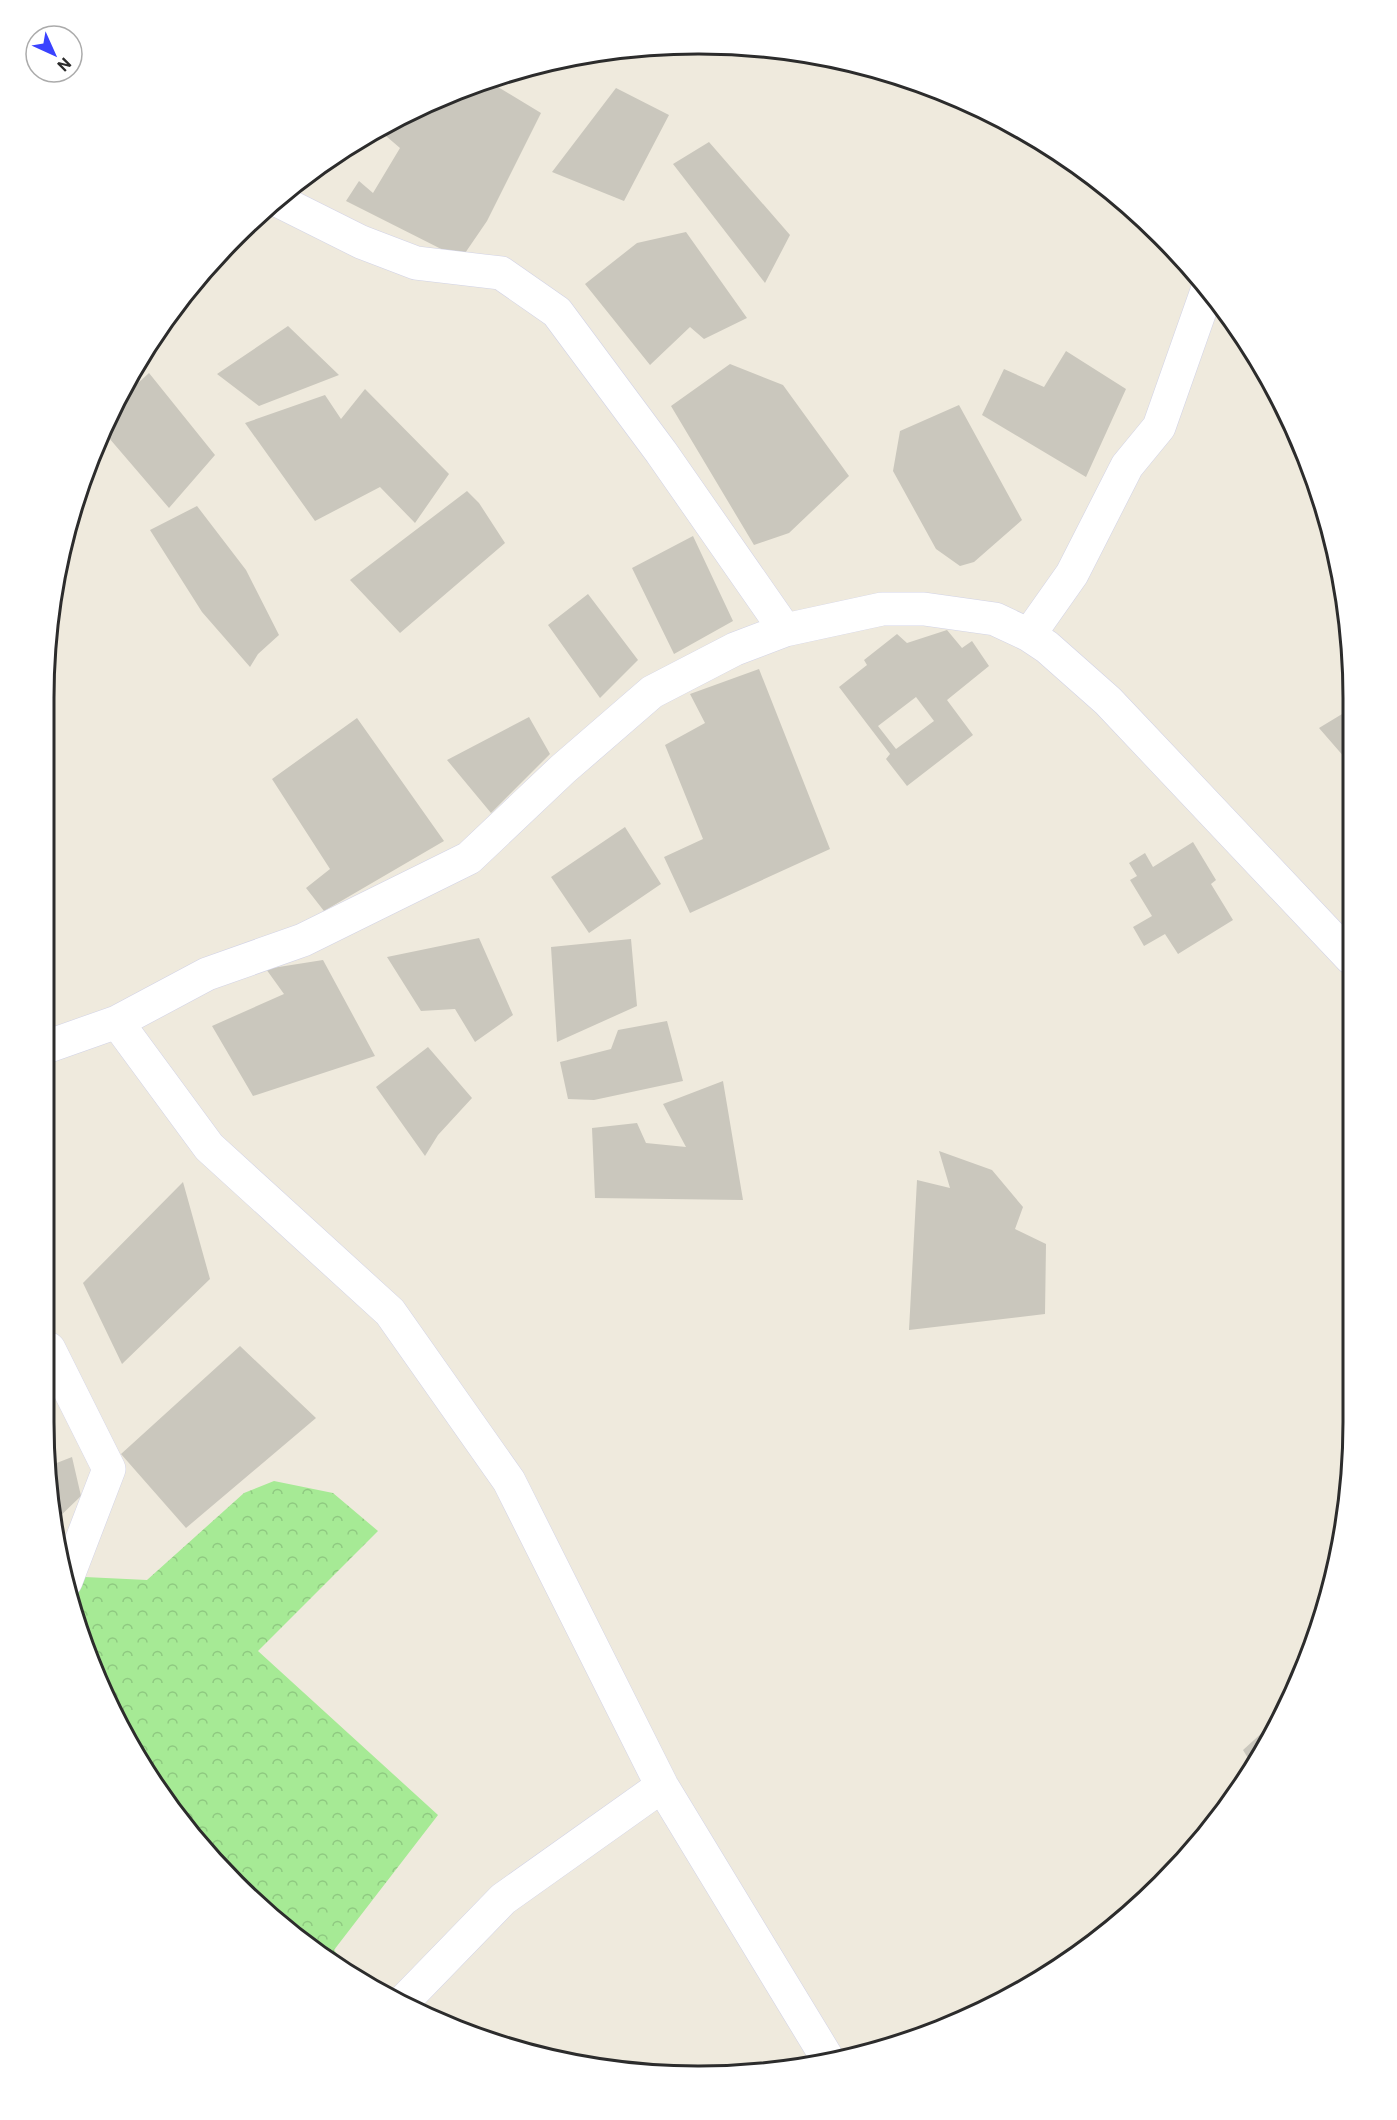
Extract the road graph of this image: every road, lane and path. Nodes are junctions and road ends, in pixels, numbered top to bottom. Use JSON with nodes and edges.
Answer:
{"nodes":[{"id":1,"x":286,"y":204,"type":"edge"},
{"id":2,"x":1204,"y":299,"type":"edge"},
{"id":3,"x":784,"y":630,"type":"junction"},
{"id":4,"x":1029,"y":635,"type":"junction"},
{"id":5,"x":1343,"y":950,"type":"edge"},
{"id":6,"x":117,"y":1022,"type":"junction"},
{"id":7,"x":54,"y":1044,"type":"edge"},
{"id":8,"x":54,"y":1359,"type":"edge"},
{"id":9,"x":71,"y":1568,"type":"edge"},
{"id":10,"x":662,"y":1786,"type":"junction"},
{"id":11,"x":408,"y":1997,"type":"edge"},
{"id":12,"x":825,"y":2054,"type":"edge"}],
"edges":[{"from":1,"to":3,"type":"street"},
{"from":2,"to":4,"type":"street"},
{"from":3,"to":4,"type":"street"},
{"from":3,"to":6,"type":"street"},
{"from":4,"to":5,"type":"street"},
{"from":6,"to":7,"type":"street"},
{"from":6,"to":10,"type":"street"},
{"from":8,"to":9,"type":"street"},
{"from":10,"to":11,"type":"street"},
{"from":10,"to":12,"type":"street"}]}
